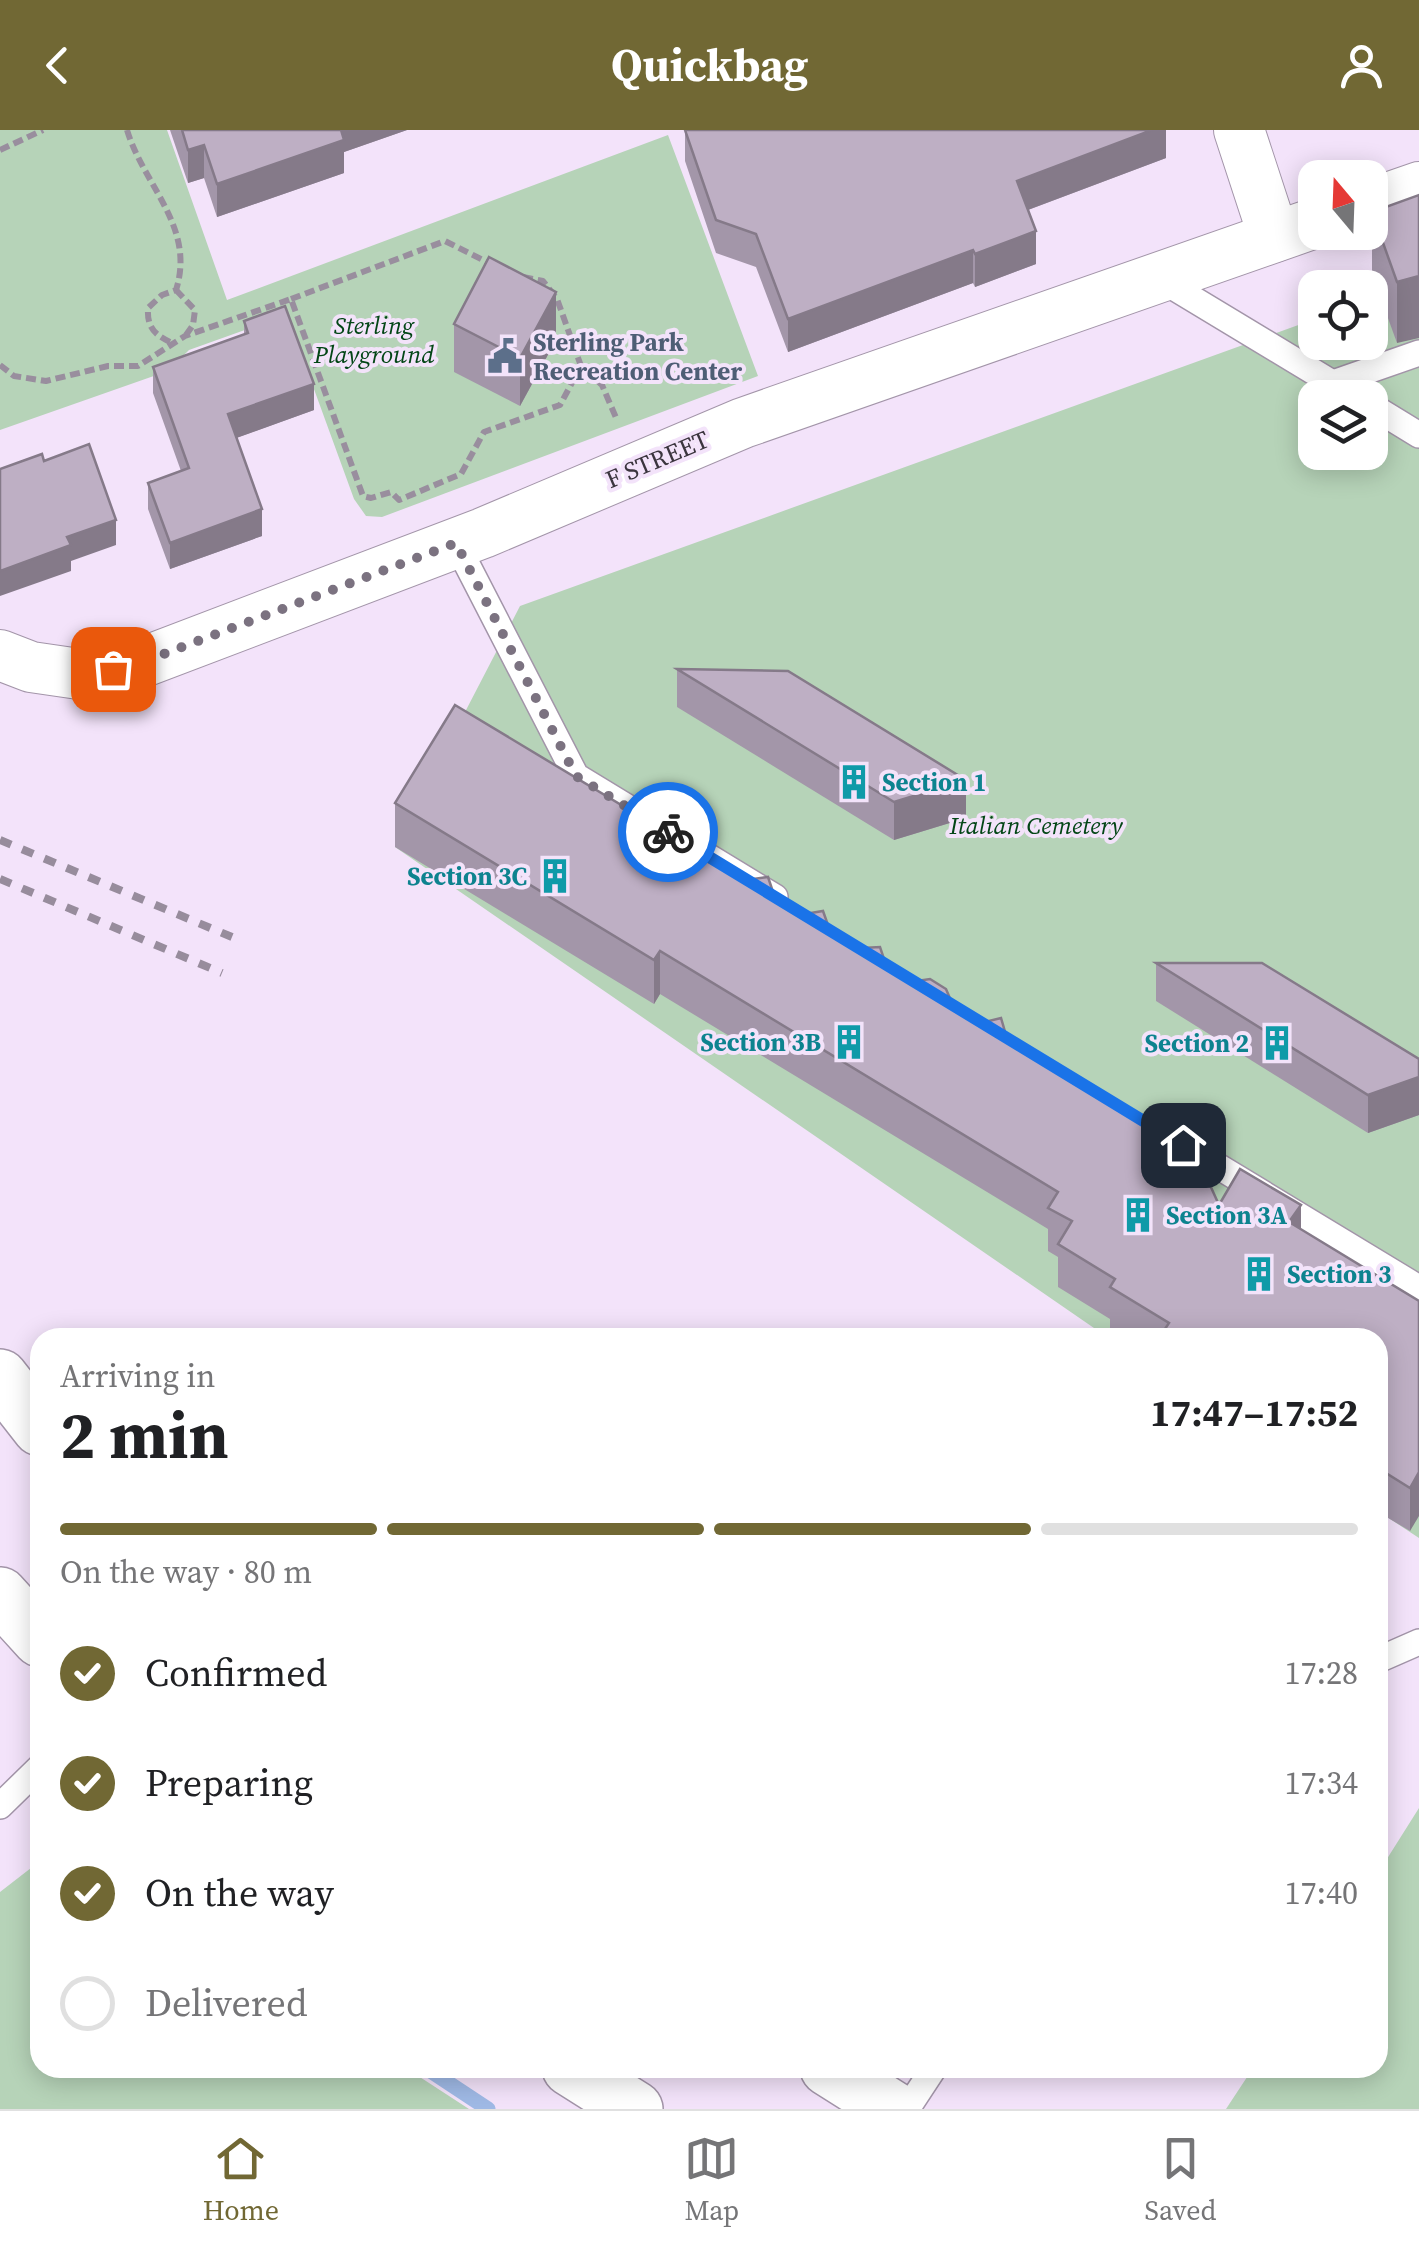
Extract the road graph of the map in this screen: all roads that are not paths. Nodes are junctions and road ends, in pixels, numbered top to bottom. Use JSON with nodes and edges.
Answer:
{"nodes":[{"id":1,"x":1239,"y":130,"type":"edge"},
{"id":2,"x":1419,"y":188,"type":"edge"},
{"id":3,"x":1388,"y":198,"type":"edge"},
{"id":4,"x":1295,"y":230,"type":"edge"},
{"id":5,"x":1160,"y":279,"type":"junction"},
{"id":6,"x":1419,"y":353,"type":"edge"},
{"id":7,"x":1328,"y":380,"type":"edge"},
{"id":8,"x":1342,"y":380,"type":"edge"},
{"id":9,"x":1388,"y":416,"type":"edge"},
{"id":10,"x":1419,"y":435,"type":"edge"},
{"id":11,"x":456,"y":543,"type":"junction"},
{"id":12,"x":0,"y":655,"type":"edge"},
{"id":13,"x":795,"y":909,"type":"edge"},
{"id":14,"x":1149,"y":1124,"type":"edge"},
{"id":15,"x":1419,"y":1288,"type":"edge"},
{"id":16,"x":0,"y":1377,"type":"edge"},
{"id":17,"x":30,"y":1415,"type":"edge"},
{"id":18,"x":0,"y":1595,"type":"edge"},
{"id":19,"x":30,"y":1627,"type":"edge"},
{"id":20,"x":1419,"y":1642,"type":"edge"},
{"id":21,"x":1388,"y":1656,"type":"edge"},
{"id":22,"x":30,"y":1777,"type":"edge"},
{"id":23,"x":0,"y":1806,"type":"edge"},
{"id":24,"x":586,"y":2078,"type":"edge"},
{"id":25,"x":844,"y":2078,"type":"edge"},
{"id":26,"x":927,"y":2078,"type":"edge"},
{"id":27,"x":635,"y":2109,"type":"edge"},
{"id":28,"x":893,"y":2109,"type":"edge"},
{"id":29,"x":907,"y":2109,"type":"edge"}],
"edges":[{"from":1,"to":4,"type":"street"},
{"from":2,"to":3,"type":"street"},
{"from":4,"to":5,"type":"street","name":"F STREET"},
{"from":5,"to":7,"type":"lane"},
{"from":5,"to":11,"type":"street","name":"F STREET"},
{"from":6,"to":8,"type":"lane"},
{"from":9,"to":10,"type":"lane"},
{"from":11,"to":12,"type":"street","name":"F STREET"},
{"from":11,"to":13,"type":"lane"},
{"from":14,"to":15,"type":"lane"},
{"from":16,"to":17,"type":"main road"},
{"from":18,"to":19,"type":"main road"},
{"from":20,"to":21,"type":"lane"},
{"from":22,"to":23,"type":"lane"},
{"from":24,"to":27,"type":"main road"},
{"from":25,"to":28,"type":"main road"},
{"from":26,"to":29,"type":"lane"}]}
